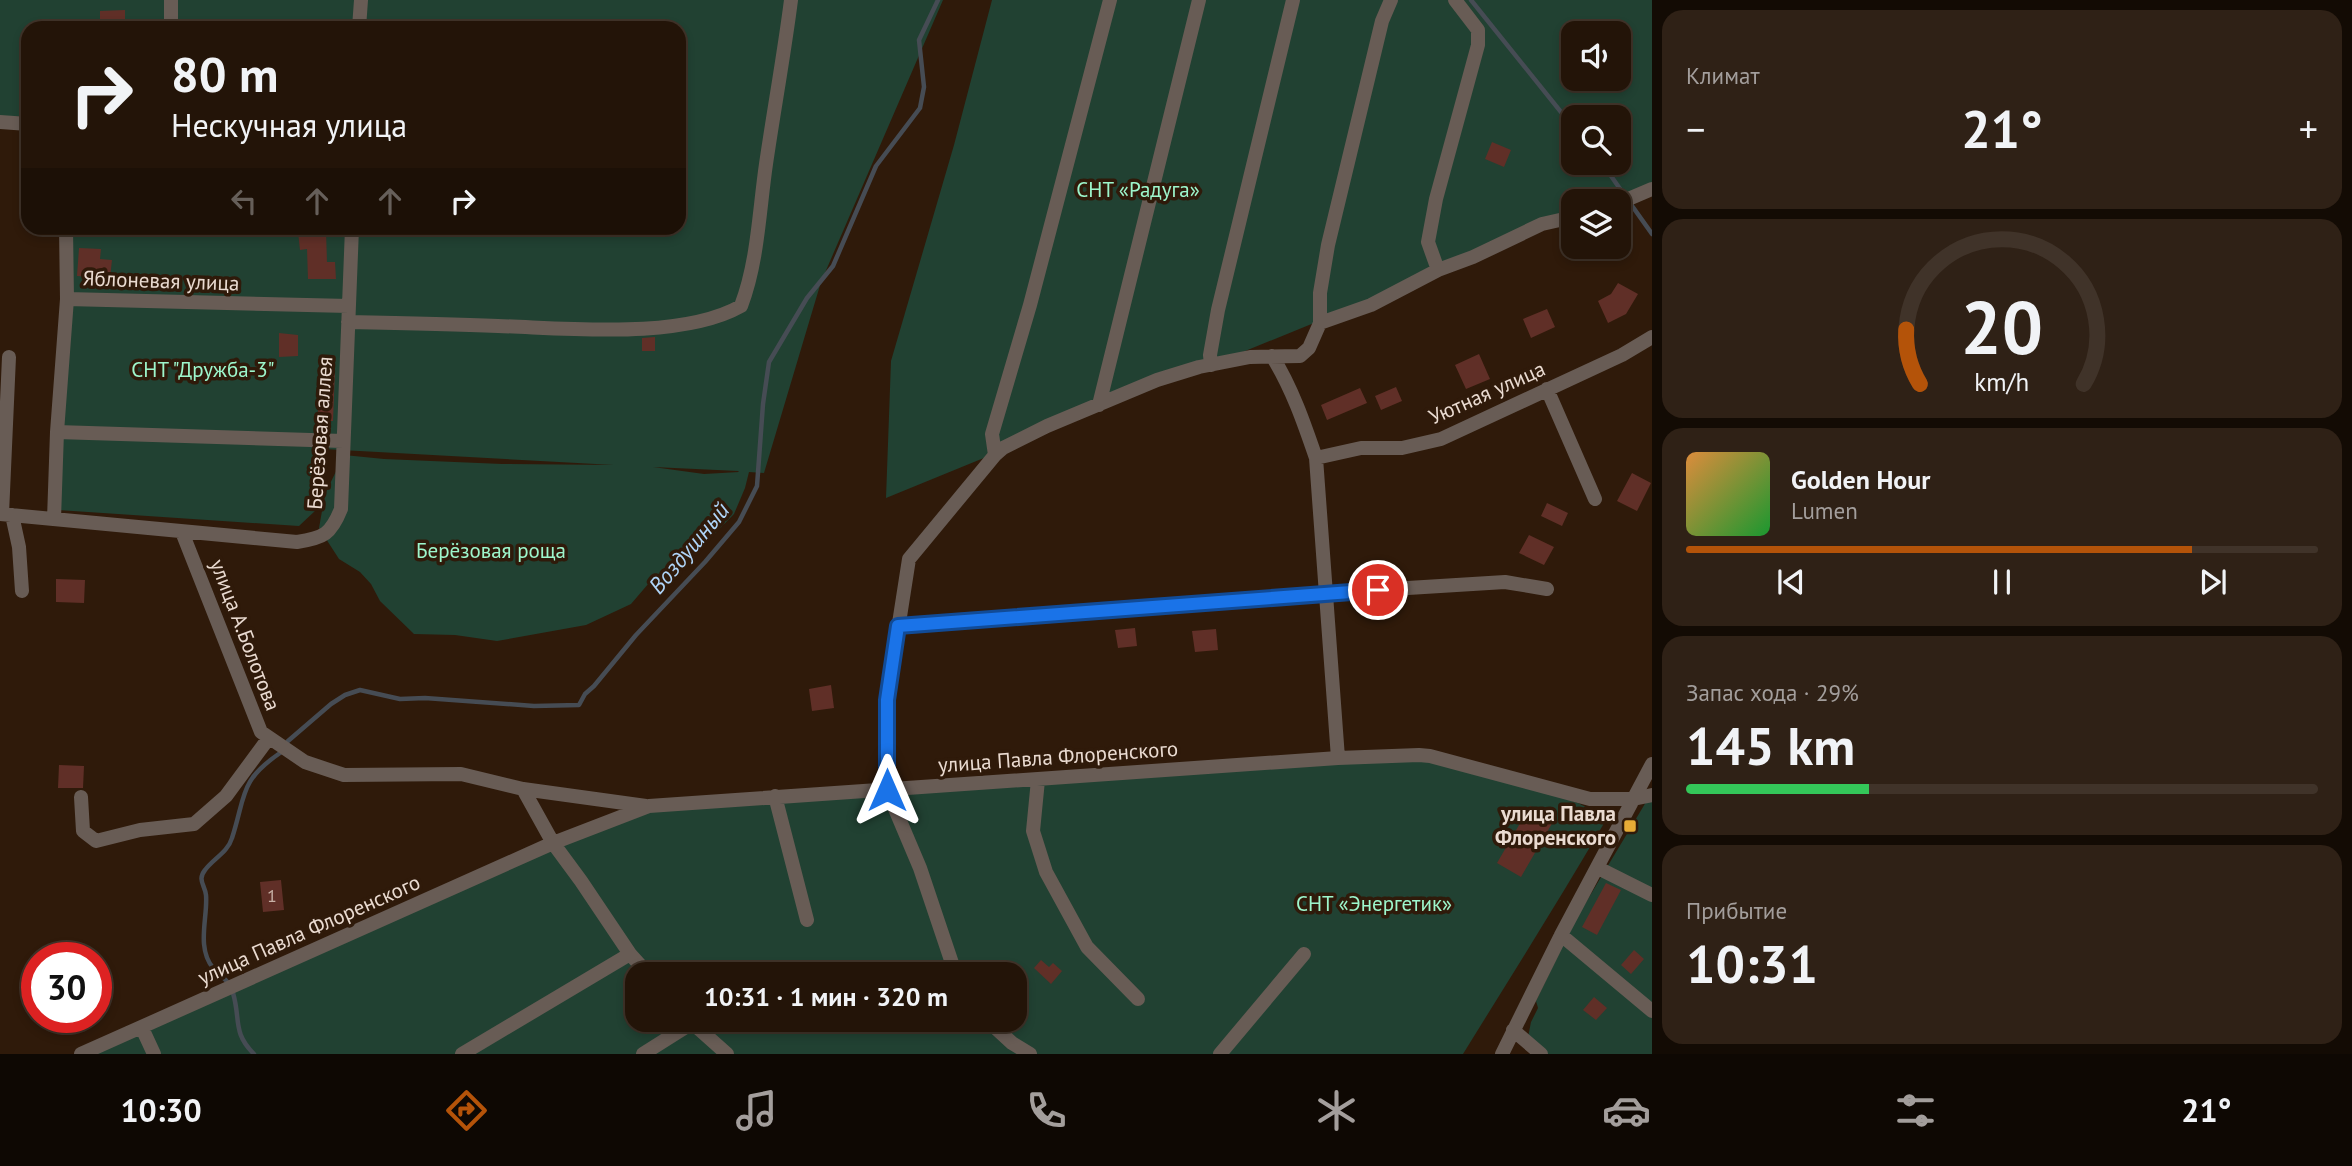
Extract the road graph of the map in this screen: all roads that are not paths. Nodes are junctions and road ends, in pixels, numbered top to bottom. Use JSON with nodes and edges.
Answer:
{"nodes":[{"id":1,"x":171,"y":0,"type":"edge"},
{"id":2,"x":360,"y":0,"type":"edge"},
{"id":3,"x":791,"y":0,"type":"edge"},
{"id":4,"x":1110,"y":0,"type":"edge"},
{"id":5,"x":1199,"y":0,"type":"edge"},
{"id":6,"x":1293,"y":0,"type":"edge"},
{"id":7,"x":1391,"y":0,"type":"edge"},
{"id":8,"x":1455,"y":0,"type":"edge"},
{"id":9,"x":171,"y":21,"type":"edge"},
{"id":10,"x":359,"y":21,"type":"edge"},
{"id":11,"x":0,"y":122,"type":"edge"},
{"id":12,"x":21,"y":124,"type":"edge"},
{"id":13,"x":1652,"y":189,"type":"edge"},
{"id":14,"x":1631,"y":197,"type":"edge"},
{"id":15,"x":1561,"y":220,"type":"edge"},
{"id":16,"x":66,"y":235,"type":"edge"},
{"id":17,"x":352,"y":235,"type":"edge"},
{"id":18,"x":1438,"y":270,"type":"junction"},
{"id":19,"x":67,"y":299,"type":"junction"},
{"id":20,"x":349,"y":306,"type":"junction"},
{"id":21,"x":348,"y":323,"type":"junction"},
{"id":22,"x":1320,"y":323,"type":"junction"},
{"id":23,"x":1652,"y":337,"type":"edge"},
{"id":24,"x":1272,"y":356,"type":"junction"},
{"id":25,"x":9,"y":357,"type":"dead end"},
{"id":26,"x":1212,"y":365,"type":"junction"},
{"id":27,"x":1547,"y":388,"type":"junction"},
{"id":28,"x":1099,"y":405,"type":"junction"},
{"id":29,"x":57,"y":432,"type":"junction"},
{"id":30,"x":343,"y":441,"type":"junction"},
{"id":31,"x":995,"y":455,"type":"junction"},
{"id":32,"x":1316,"y":458,"type":"junction"},
{"id":33,"x":1595,"y":499,"type":"dead end"},
{"id":34,"x":4,"y":514,"type":"edge"},
{"id":35,"x":54,"y":519,"type":"junction"},
{"id":36,"x":182,"y":531,"type":"junction"},
{"id":37,"x":1547,"y":589,"type":"dead end"},
{"id":38,"x":22,"y":591,"type":"dead end"},
{"id":39,"x":1327,"y":593,"type":"junction"},
{"id":40,"x":898,"y":626,"type":"junction"},
{"id":41,"x":268,"y":738,"type":"junction"},
{"id":42,"x":1338,"y":758,"type":"junction"},
{"id":43,"x":1652,"y":764,"type":"edge"},
{"id":44,"x":1038,"y":780,"type":"junction"},
{"id":45,"x":523,"y":789,"type":"junction"},
{"id":46,"x":887,"y":790,"type":"junction"},
{"id":47,"x":1652,"y":795,"type":"edge"},
{"id":48,"x":775,"y":796,"type":"junction"},
{"id":49,"x":80,"y":797,"type":"dead end"},
{"id":50,"x":1633,"y":799,"type":"junction"},
{"id":51,"x":649,"y":806,"type":"junction"},
{"id":52,"x":553,"y":843,"type":"junction"},
{"id":53,"x":1598,"y":868,"type":"junction"},
{"id":54,"x":1652,"y":895,"type":"edge"},
{"id":55,"x":807,"y":920,"type":"dead end"},
{"id":56,"x":1561,"y":935,"type":"junction"},
{"id":57,"x":630,"y":954,"type":"junction"},
{"id":58,"x":1304,"y":954,"type":"dead end"},
{"id":59,"x":637,"y":962,"type":"edge"},
{"id":60,"x":953,"y":962,"type":"edge"},
{"id":61,"x":1138,"y":999,"type":"dead end"},
{"id":62,"x":1652,"y":1011,"type":"edge"},
{"id":63,"x":142,"y":1028,"type":"junction"},
{"id":64,"x":1513,"y":1030,"type":"junction"},
{"id":65,"x":675,"y":1032,"type":"edge"},
{"id":66,"x":702,"y":1032,"type":"edge"},
{"id":67,"x":1000,"y":1032,"type":"edge"},
{"id":68,"x":81,"y":1054,"type":"edge"},
{"id":69,"x":154,"y":1054,"type":"edge"},
{"id":70,"x":461,"y":1054,"type":"edge"},
{"id":71,"x":643,"y":1054,"type":"edge"},
{"id":72,"x":727,"y":1054,"type":"edge"},
{"id":73,"x":1030,"y":1054,"type":"edge"},
{"id":74,"x":1220,"y":1054,"type":"edge"},
{"id":75,"x":1502,"y":1054,"type":"edge"},
{"id":76,"x":1541,"y":1054,"type":"edge"}],
"edges":[{"from":1,"to":9,"type":"street"},
{"from":2,"to":10,"type":"street"},
{"from":3,"to":21,"type":"street"},
{"from":4,"to":31,"type":"street"},
{"from":5,"to":28,"type":"street"},
{"from":6,"to":26,"type":"street"},
{"from":7,"to":22,"type":"street"},
{"from":8,"to":18,"type":"street"},
{"from":11,"to":12,"type":"street"},
{"from":13,"to":14,"type":"street"},
{"from":15,"to":18,"type":"street"},
{"from":16,"to":19,"type":"street"},
{"from":17,"to":20,"type":"street","name":"Берёзовая аллея"},
{"from":18,"to":22,"type":"street"},
{"from":19,"to":20,"type":"street","name":"Яблоневая улица"},
{"from":19,"to":29,"type":"street","name":"Яблоневая улица"},
{"from":20,"to":21,"type":"street","name":"Берёзовая аллея"},
{"from":21,"to":30,"type":"street","name":"Берёзовая аллея"},
{"from":22,"to":24,"type":"street"},
{"from":23,"to":27,"type":"street","name":"Уютная улица"},
{"from":24,"to":26,"type":"street"},
{"from":24,"to":32,"type":"street"},
{"from":25,"to":34,"type":"street"},
{"from":26,"to":28,"type":"street"},
{"from":27,"to":32,"type":"street","name":"Уютная улица"},
{"from":27,"to":33,"type":"street"},
{"from":28,"to":31,"type":"street"},
{"from":29,"to":30,"type":"street"},
{"from":29,"to":35,"type":"street","name":"Яблоневая улица"},
{"from":30,"to":36,"type":"street","name":"Берёзовая аллея"},
{"from":31,"to":40,"type":"street"},
{"from":32,"to":39,"type":"street"},
{"from":34,"to":35,"type":"street","name":"Берёзовая аллея"},
{"from":34,"to":38,"type":"street"},
{"from":35,"to":36,"type":"street","name":"Берёзовая аллея"},
{"from":36,"to":41,"type":"street","name":"улица А.Болотова"},
{"from":37,"to":39,"type":"street"},
{"from":39,"to":40,"type":"street"},
{"from":39,"to":42,"type":"street"},
{"from":40,"to":46,"type":"street"},
{"from":41,"to":45,"type":"street","name":"улица А.Болотова"},
{"from":41,"to":49,"type":"street"},
{"from":42,"to":44,"type":"street","name":"улица Павла Флоренского"},
{"from":42,"to":50,"type":"street","name":"улица Павла Флоренского"},
{"from":43,"to":50,"type":"street"},
{"from":44,"to":46,"type":"street","name":"улица Павла Флоренского"},
{"from":44,"to":61,"type":"street"},
{"from":45,"to":51,"type":"street","name":"улица Павла Флоренского"},
{"from":45,"to":52,"type":"street"},
{"from":46,"to":48,"type":"street","name":"улица Павла Флоренского"},
{"from":46,"to":60,"type":"street"},
{"from":47,"to":50,"type":"street","name":"улица Павла Флоренского"},
{"from":48,"to":51,"type":"street","name":"улица Павла Флоренского"},
{"from":48,"to":55,"type":"street"},
{"from":50,"to":53,"type":"street"},
{"from":51,"to":52,"type":"street","name":"улица Павла Флоренского"},
{"from":52,"to":57,"type":"street"},
{"from":52,"to":63,"type":"street","name":"улица Павла Флоренского"},
{"from":53,"to":54,"type":"street"},
{"from":53,"to":56,"type":"street"},
{"from":56,"to":62,"type":"street"},
{"from":56,"to":64,"type":"street"},
{"from":57,"to":59,"type":"street"},
{"from":57,"to":70,"type":"street"},
{"from":58,"to":74,"type":"street"},
{"from":63,"to":68,"type":"street","name":"улица Павла Флоренского"},
{"from":63,"to":69,"type":"street"},
{"from":64,"to":75,"type":"street"},
{"from":64,"to":76,"type":"street"},
{"from":65,"to":71,"type":"street"},
{"from":66,"to":72,"type":"street"},
{"from":67,"to":73,"type":"street"}]}
